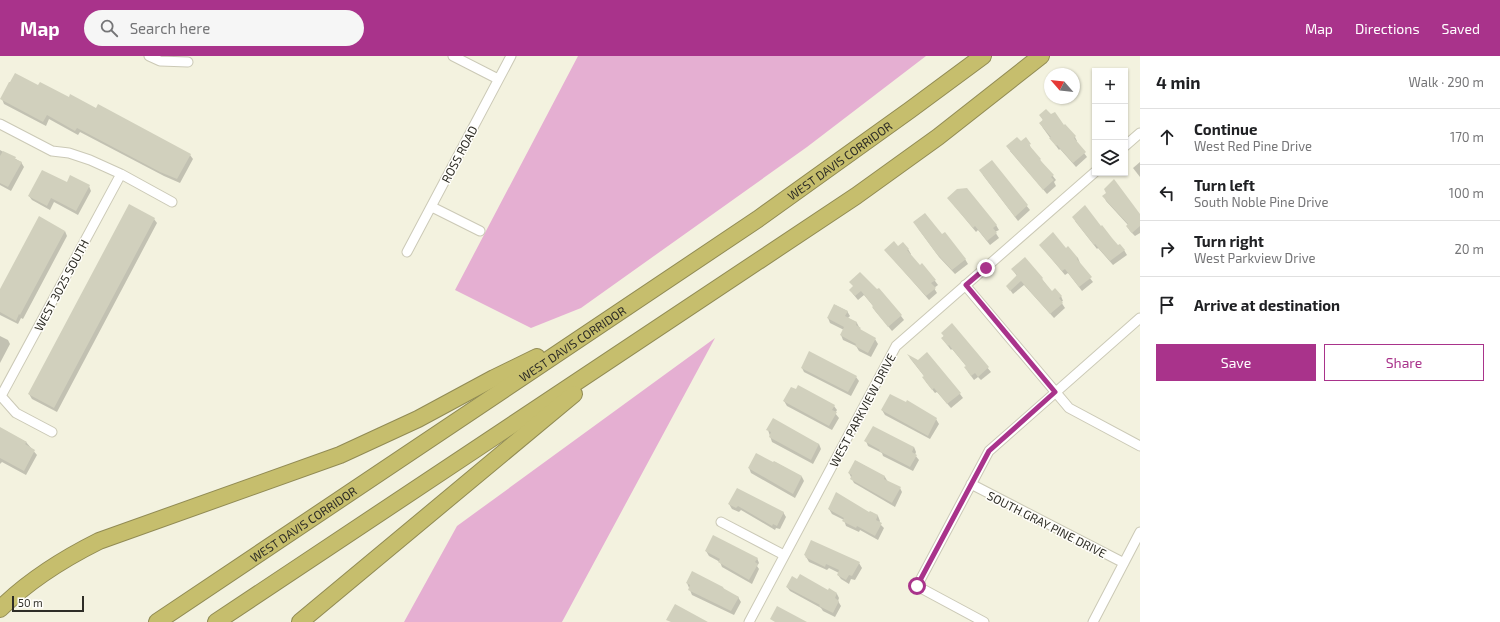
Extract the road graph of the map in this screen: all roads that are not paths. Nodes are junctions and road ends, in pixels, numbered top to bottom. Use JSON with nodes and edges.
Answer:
{"nodes":[{"id":1,"x":149,"y":56,"type":"edge"},
{"id":2,"x":453,"y":56,"type":"edge"},
{"id":3,"x":511,"y":56,"type":"edge"},
{"id":4,"x":983,"y":56,"type":"edge"},
{"id":5,"x":1041,"y":56,"type":"edge"},
{"id":6,"x":188,"y":62,"type":"dead end"},
{"id":7,"x":498,"y":79,"type":"junction"},
{"id":8,"x":0,"y":124,"type":"edge"},
{"id":9,"x":1140,"y":133,"type":"edge"},
{"id":10,"x":1128,"y":143,"type":"edge"},
{"id":11,"x":121,"y":174,"type":"junction"},
{"id":12,"x":1092,"y":175,"type":"edge"},
{"id":13,"x":172,"y":202,"type":"dead end"},
{"id":14,"x":432,"y":207,"type":"junction"},
{"id":15,"x":480,"y":231,"type":"dead end"},
{"id":16,"x":407,"y":252,"type":"dead end"},
{"id":17,"x":966,"y":285,"type":"junction"},
{"id":18,"x":1140,"y":318,"type":"edge"},
{"id":19,"x":586,"y":335,"type":"junction"},
{"id":20,"x":626,"y":349,"type":"junction"},
{"id":21,"x":1055,"y":392,"type":"junction"},
{"id":22,"x":1,"y":396,"type":"edge"},
{"id":23,"x":52,"y":432,"type":"dead end"},
{"id":24,"x":1140,"y":446,"type":"edge"},
{"id":25,"x":971,"y":484,"type":"junction"},
{"id":26,"x":721,"y":522,"type":"dead end"},
{"id":27,"x":1140,"y":532,"type":"edge"},
{"id":28,"x":784,"y":555,"type":"junction"},
{"id":29,"x":1124,"y":563,"type":"junction"},
{"id":30,"x":0,"y":609,"type":"edge"},
{"id":31,"x":968,"y":618,"type":"edge"},
{"id":32,"x":156,"y":622,"type":"edge"},
{"id":33,"x":216,"y":622,"type":"edge"},
{"id":34,"x":300,"y":622,"type":"edge"},
{"id":35,"x":749,"y":622,"type":"edge"},
{"id":36,"x":984,"y":622,"type":"edge"},
{"id":37,"x":1093,"y":622,"type":"edge"}],
"edges":[{"from":1,"to":6,"type":"street"},
{"from":2,"to":7,"type":"street"},
{"from":3,"to":7,"type":"street","name":"ROSS ROAD"},
{"from":4,"to":19,"type":"highway","name":"WEST DAVIS CORRIDOR"},
{"from":5,"to":20,"type":"highway"},
{"from":7,"to":14,"type":"street","name":"ROSS ROAD"},
{"from":8,"to":11,"type":"street"},
{"from":9,"to":10,"type":"street"},
{"from":11,"to":13,"type":"street"},
{"from":11,"to":22,"type":"street","name":"WEST 3025 SOUTH"},
{"from":12,"to":17,"type":"street","name":"WEST PARKVIEW DRIVE"},
{"from":14,"to":15,"type":"street"},
{"from":14,"to":16,"type":"street","name":"ROSS ROAD"},
{"from":17,"to":21,"type":"street"},
{"from":17,"to":28,"type":"street","name":"WEST PARKVIEW DRIVE"},
{"from":18,"to":21,"type":"street"},
{"from":19,"to":30,"type":"highway"},
{"from":19,"to":32,"type":"highway","name":"WEST DAVIS CORRIDOR"},
{"from":20,"to":33,"type":"highway"},
{"from":20,"to":34,"type":"highway"},
{"from":21,"to":24,"type":"street"},
{"from":21,"to":25,"type":"street"},
{"from":22,"to":23,"type":"street"},
{"from":25,"to":29,"type":"street","name":"SOUTH GRAY PINE DRIVE"},
{"from":25,"to":31,"type":"street"},
{"from":26,"to":28,"type":"street"},
{"from":27,"to":29,"type":"street"},
{"from":28,"to":35,"type":"street","name":"WEST PARKVIEW DRIVE"},
{"from":29,"to":37,"type":"street"},
{"from":31,"to":36,"type":"street"}]}
